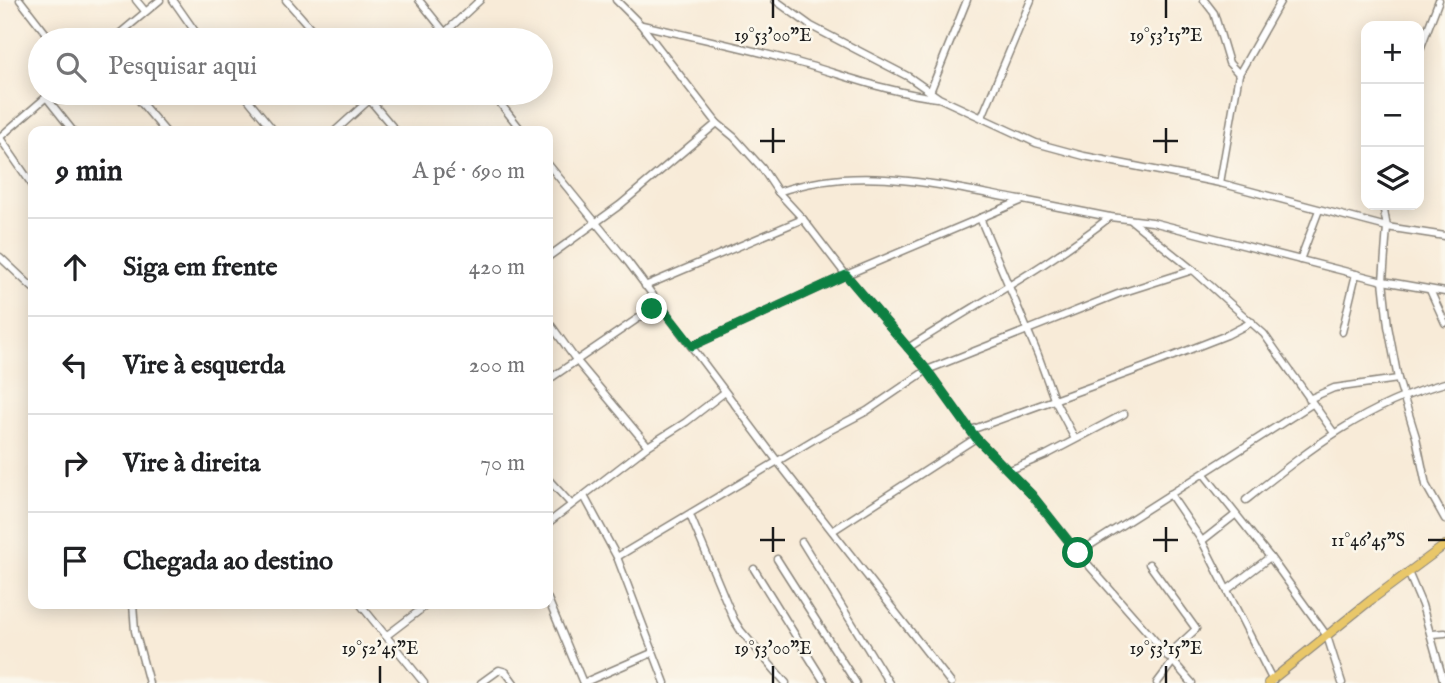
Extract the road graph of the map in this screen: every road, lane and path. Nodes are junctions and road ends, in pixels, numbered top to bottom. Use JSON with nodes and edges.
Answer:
{"nodes":[{"id":1,"x":20,"y":0,"type":"edge"},
{"id":2,"x":136,"y":0,"type":"edge"},
{"id":3,"x":160,"y":0,"type":"edge"},
{"id":4,"x":173,"y":0,"type":"edge"},
{"id":5,"x":286,"y":0,"type":"edge"},
{"id":6,"x":419,"y":0,"type":"edge"},
{"id":7,"x":480,"y":0,"type":"edge"},
{"id":8,"x":616,"y":0,"type":"edge"},
{"id":9,"x":775,"y":0,"type":"edge"},
{"id":10,"x":967,"y":0,"type":"edge"},
{"id":11,"x":1031,"y":0,"type":"edge"},
{"id":12,"x":1204,"y":0,"type":"edge"},
{"id":13,"x":1281,"y":0,"type":"edge"},
{"id":14,"x":1438,"y":0,"type":"edge"},
{"id":15,"x":145,"y":11,"type":"junction"},
{"id":16,"x":641,"y":25,"type":"junction"},
{"id":17,"x":42,"y":28,"type":"edge"},
{"id":18,"x":126,"y":28,"type":"edge"},
{"id":19,"x":193,"y":28,"type":"edge"},
{"id":20,"x":310,"y":28,"type":"edge"},
{"id":21,"x":442,"y":28,"type":"edge"},
{"id":22,"x":449,"y":28,"type":"edge"},
{"id":23,"x":1424,"y":38,"type":"edge"},
{"id":24,"x":1240,"y":74,"type":"junction"},
{"id":25,"x":930,"y":92,"type":"junction"},
{"id":26,"x":939,"y":98,"type":"junction"},
{"id":27,"x":38,"y":105,"type":"edge"},
{"id":28,"x":56,"y":105,"type":"edge"},
{"id":29,"x":143,"y":105,"type":"edge"},
{"id":30,"x":253,"y":105,"type":"edge"},
{"id":31,"x":363,"y":105,"type":"edge"},
{"id":32,"x":374,"y":105,"type":"edge"},
{"id":33,"x":501,"y":105,"type":"edge"},
{"id":34,"x":982,"y":117,"type":"junction"},
{"id":35,"x":718,"y":123,"type":"junction"},
{"id":36,"x":71,"y":126,"type":"edge"},
{"id":37,"x":161,"y":126,"type":"edge"},
{"id":38,"x":270,"y":126,"type":"edge"},
{"id":39,"x":340,"y":126,"type":"edge"},
{"id":40,"x":392,"y":126,"type":"edge"},
{"id":41,"x":517,"y":126,"type":"edge"},
{"id":42,"x":0,"y":138,"type":"edge"},
{"id":43,"x":553,"y":170,"type":"edge"},
{"id":44,"x":28,"y":179,"type":"edge"},
{"id":45,"x":1220,"y":183,"type":"junction"},
{"id":46,"x":778,"y":192,"type":"junction"},
{"id":47,"x":1023,"y":200,"type":"junction"},
{"id":48,"x":1320,"y":210,"type":"junction"},
{"id":49,"x":1384,"y":210,"type":"edge"},
{"id":50,"x":1110,"y":217,"type":"junction"},
{"id":51,"x":980,"y":218,"type":"junction"},
{"id":52,"x":803,"y":219,"type":"junction"},
{"id":53,"x":1131,"y":219,"type":"junction"},
{"id":54,"x":595,"y":224,"type":"junction"},
{"id":55,"x":1387,"y":227,"type":"junction"},
{"id":56,"x":1445,"y":236,"type":"edge"},
{"id":57,"x":553,"y":253,"type":"edge"},
{"id":58,"x":0,"y":257,"type":"edge"},
{"id":59,"x":1300,"y":260,"type":"junction"},
{"id":60,"x":1193,"y":270,"type":"junction"},
{"id":61,"x":1356,"y":274,"type":"junction"},
{"id":62,"x":846,"y":275,"type":"junction"},
{"id":63,"x":1384,"y":281,"type":"junction"},
{"id":64,"x":28,"y":283,"type":"edge"},
{"id":65,"x":1010,"y":285,"type":"junction"},
{"id":66,"x":645,"y":286,"type":"junction"},
{"id":67,"x":1430,"y":290,"type":"junction"},
{"id":68,"x":1445,"y":292,"type":"edge"},
{"id":69,"x":659,"y":304,"type":"junction"},
{"id":70,"x":1252,"y":322,"type":"junction"},
{"id":71,"x":1445,"y":323,"type":"edge"},
{"id":72,"x":553,"y":328,"type":"edge"},
{"id":73,"x":1027,"y":330,"type":"junction"},
{"id":74,"x":1342,"y":332,"type":"dead end"},
{"id":75,"x":692,"y":346,"type":"junction"},
{"id":76,"x":908,"y":348,"type":"junction"},
{"id":77,"x":576,"y":360,"type":"junction"},
{"id":78,"x":927,"y":370,"type":"junction"},
{"id":79,"x":553,"y":376,"type":"edge"},
{"id":80,"x":1398,"y":379,"type":"junction"},
{"id":81,"x":1445,"y":383,"type":"edge"},
{"id":82,"x":725,"y":392,"type":"junction"},
{"id":83,"x":1402,"y":396,"type":"junction"},
{"id":84,"x":1054,"y":400,"type":"junction"},
{"id":85,"x":1311,"y":401,"type":"junction"},
{"id":86,"x":1124,"y":414,"type":"dead end"},
{"id":87,"x":971,"y":430,"type":"junction"},
{"id":88,"x":1334,"y":433,"type":"junction"},
{"id":89,"x":976,"y":438,"type":"junction"},
{"id":90,"x":1075,"y":439,"type":"junction"},
{"id":91,"x":648,"y":446,"type":"junction"},
{"id":92,"x":778,"y":462,"type":"junction"},
{"id":93,"x":1010,"y":470,"type":"junction"},
{"id":94,"x":1204,"y":474,"type":"junction"},
{"id":95,"x":553,"y":484,"type":"edge"},
{"id":96,"x":1170,"y":494,"type":"junction"},
{"id":97,"x":584,"y":496,"type":"junction"},
{"id":98,"x":1246,"y":500,"type":"dead end"},
{"id":99,"x":571,"y":504,"type":"junction"},
{"id":100,"x":690,"y":515,"type":"junction"},
{"id":101,"x":1236,"y":515,"type":"junction"},
{"id":102,"x":553,"y":519,"type":"edge"},
{"id":103,"x":1445,"y":519,"type":"edge"},
{"id":104,"x":834,"y":530,"type":"junction"},
{"id":105,"x":1202,"y":541,"type":"junction"},
{"id":106,"x":802,"y":542,"type":"dead end"},
{"id":107,"x":1445,"y":545,"type":"edge"},
{"id":108,"x":1078,"y":553,"type":"junction"},
{"id":109,"x":617,"y":557,"type":"junction"},
{"id":110,"x":1270,"y":557,"type":"junction"},
{"id":111,"x":777,"y":559,"type":"dead end"},
{"id":112,"x":1149,"y":564,"type":"dead end"},
{"id":113,"x":754,"y":569,"type":"dead end"},
{"id":114,"x":1408,"y":572,"type":"junction"},
{"id":115,"x":1227,"y":590,"type":"junction"},
{"id":116,"x":133,"y":609,"type":"edge"},
{"id":117,"x":364,"y":609,"type":"edge"},
{"id":118,"x":421,"y":609,"type":"edge"},
{"id":119,"x":552,"y":609,"type":"edge"},
{"id":120,"x":1445,"y":633,"type":"edge"},
{"id":121,"x":1432,"y":634,"type":"junction"},
{"id":122,"x":386,"y":636,"type":"junction"},
{"id":123,"x":1327,"y":636,"type":"junction"},
{"id":124,"x":652,"y":653,"type":"junction"},
{"id":125,"x":1167,"y":656,"type":"junction"},
{"id":126,"x":1172,"y":663,"type":"junction"},
{"id":127,"x":1271,"y":682,"type":"edge"},
{"id":128,"x":149,"y":683,"type":"edge"},
{"id":129,"x":424,"y":683,"type":"edge"},
{"id":130,"x":481,"y":683,"type":"edge"},
{"id":131,"x":514,"y":683,"type":"edge"},
{"id":132,"x":583,"y":683,"type":"edge"},
{"id":133,"x":665,"y":683,"type":"edge"},
{"id":134,"x":786,"y":683,"type":"edge"},
{"id":135,"x":825,"y":683,"type":"edge"},
{"id":136,"x":856,"y":683,"type":"edge"},
{"id":137,"x":889,"y":683,"type":"edge"},
{"id":138,"x":951,"y":683,"type":"edge"},
{"id":139,"x":1157,"y":683,"type":"edge"},
{"id":140,"x":1192,"y":683,"type":"edge"},
{"id":141,"x":1342,"y":683,"type":"edge"},
{"id":142,"x":1444,"y":683,"type":"edge"}],
"edges":[{"from":1,"to":17,"type":"street"},
{"from":2,"to":15,"type":"street"},
{"from":3,"to":15,"type":"street"},
{"from":4,"to":19,"type":"street"},
{"from":5,"to":20,"type":"street"},
{"from":6,"to":21,"type":"street"},
{"from":7,"to":22,"type":"street"},
{"from":8,"to":16,"type":"street"},
{"from":9,"to":25,"type":"street"},
{"from":10,"to":25,"type":"street"},
{"from":11,"to":34,"type":"street"},
{"from":12,"to":24,"type":"street"},
{"from":13,"to":24,"type":"street"},
{"from":14,"to":23,"type":"street"},
{"from":15,"to":18,"type":"street"},
{"from":16,"to":26,"type":"street"},
{"from":16,"to":35,"type":"street"},
{"from":24,"to":45,"type":"street"},
{"from":25,"to":26,"type":"street"},
{"from":26,"to":34,"type":"street"},
{"from":27,"to":42,"type":"street"},
{"from":28,"to":36,"type":"street"},
{"from":29,"to":37,"type":"street"},
{"from":30,"to":38,"type":"street"},
{"from":31,"to":39,"type":"street"},
{"from":32,"to":40,"type":"street"},
{"from":33,"to":41,"type":"street"},
{"from":34,"to":45,"type":"street"},
{"from":35,"to":46,"type":"street"},
{"from":35,"to":54,"type":"street"},
{"from":42,"to":44,"type":"street"},
{"from":43,"to":54,"type":"street"},
{"from":45,"to":48,"type":"street"},
{"from":46,"to":47,"type":"street"},
{"from":46,"to":52,"type":"street"},
{"from":47,"to":50,"type":"street"},
{"from":47,"to":51,"type":"street"},
{"from":48,"to":55,"type":"street"},
{"from":48,"to":59,"type":"street"},
{"from":49,"to":55,"type":"street"},
{"from":50,"to":53,"type":"street"},
{"from":50,"to":65,"type":"street"},
{"from":51,"to":62,"type":"street"},
{"from":51,"to":65,"type":"street"},
{"from":52,"to":62,"type":"street"},
{"from":52,"to":66,"type":"street"},
{"from":53,"to":59,"type":"street"},
{"from":53,"to":60,"type":"street"},
{"from":54,"to":57,"type":"street"},
{"from":54,"to":66,"type":"street"},
{"from":55,"to":56,"type":"street"},
{"from":55,"to":63,"type":"street"},
{"from":58,"to":64,"type":"street"},
{"from":59,"to":61,"type":"street"},
{"from":60,"to":70,"type":"street"},
{"from":60,"to":73,"type":"street"},
{"from":61,"to":63,"type":"street"},
{"from":61,"to":74,"type":"street"},
{"from":62,"to":75,"type":"street"},
{"from":62,"to":76,"type":"street"},
{"from":63,"to":67,"type":"street"},
{"from":63,"to":80,"type":"street"},
{"from":65,"to":73,"type":"street"},
{"from":65,"to":76,"type":"street"},
{"from":66,"to":69,"type":"street"},
{"from":67,"to":68,"type":"street"},
{"from":67,"to":71,"type":"street"},
{"from":69,"to":75,"type":"street"},
{"from":69,"to":77,"type":"street"},
{"from":70,"to":84,"type":"street"},
{"from":70,"to":85,"type":"street"},
{"from":72,"to":77,"type":"street"},
{"from":73,"to":78,"type":"street"},
{"from":73,"to":84,"type":"street"},
{"from":75,"to":82,"type":"street"},
{"from":76,"to":78,"type":"street"},
{"from":77,"to":79,"type":"street"},
{"from":77,"to":91,"type":"street"},
{"from":78,"to":87,"type":"street"},
{"from":78,"to":92,"type":"street"},
{"from":80,"to":83,"type":"street"},
{"from":80,"to":85,"type":"street"},
{"from":81,"to":83,"type":"street"},
{"from":82,"to":91,"type":"street"},
{"from":82,"to":92,"type":"street"},
{"from":83,"to":88,"type":"street"},
{"from":83,"to":103,"type":"street"},
{"from":84,"to":87,"type":"street"},
{"from":84,"to":90,"type":"street"},
{"from":85,"to":88,"type":"street"},
{"from":85,"to":94,"type":"street"},
{"from":86,"to":90,"type":"street"},
{"from":87,"to":89,"type":"street"},
{"from":88,"to":98,"type":"street"},
{"from":89,"to":93,"type":"street"},
{"from":89,"to":104,"type":"street"},
{"from":90,"to":93,"type":"street"},
{"from":91,"to":97,"type":"street"},
{"from":92,"to":100,"type":"street"},
{"from":92,"to":104,"type":"street"},
{"from":93,"to":108,"type":"street"},
{"from":94,"to":96,"type":"street"},
{"from":94,"to":101,"type":"street"},
{"from":95,"to":99,"type":"street"},
{"from":96,"to":105,"type":"street"},
{"from":96,"to":108,"type":"street"},
{"from":97,"to":99,"type":"street"},
{"from":97,"to":109,"type":"street"},
{"from":99,"to":102,"type":"street"},
{"from":100,"to":109,"type":"street"},
{"from":100,"to":134,"type":"street"},
{"from":101,"to":105,"type":"street"},
{"from":101,"to":110,"type":"street"},
{"from":104,"to":138,"type":"street"},
{"from":105,"to":115,"type":"street"},
{"from":106,"to":137,"type":"street"},
{"from":107,"to":114,"type":"main road"},
{"from":108,"to":125,"type":"street"},
{"from":109,"to":124,"type":"street"},
{"from":110,"to":115,"type":"street"},
{"from":110,"to":123,"type":"street"},
{"from":111,"to":136,"type":"street"},
{"from":112,"to":125,"type":"street"},
{"from":113,"to":135,"type":"street"},
{"from":114,"to":121,"type":"street"},
{"from":114,"to":123,"type":"main road"},
{"from":115,"to":127,"type":"street"},
{"from":116,"to":128,"type":"street"},
{"from":117,"to":122,"type":"street"},
{"from":118,"to":122,"type":"street"},
{"from":119,"to":132,"type":"street"},
{"from":120,"to":121,"type":"street"},
{"from":121,"to":142,"type":"street"},
{"from":122,"to":129,"type":"street"},
{"from":123,"to":127,"type":"main road"},
{"from":123,"to":141,"type":"street"},
{"from":124,"to":132,"type":"street"},
{"from":124,"to":133,"type":"street"},
{"from":125,"to":126,"type":"street"},
{"from":126,"to":139,"type":"street"},
{"from":126,"to":140,"type":"street"},
{"from":130,"to":131,"type":"street"}]}
